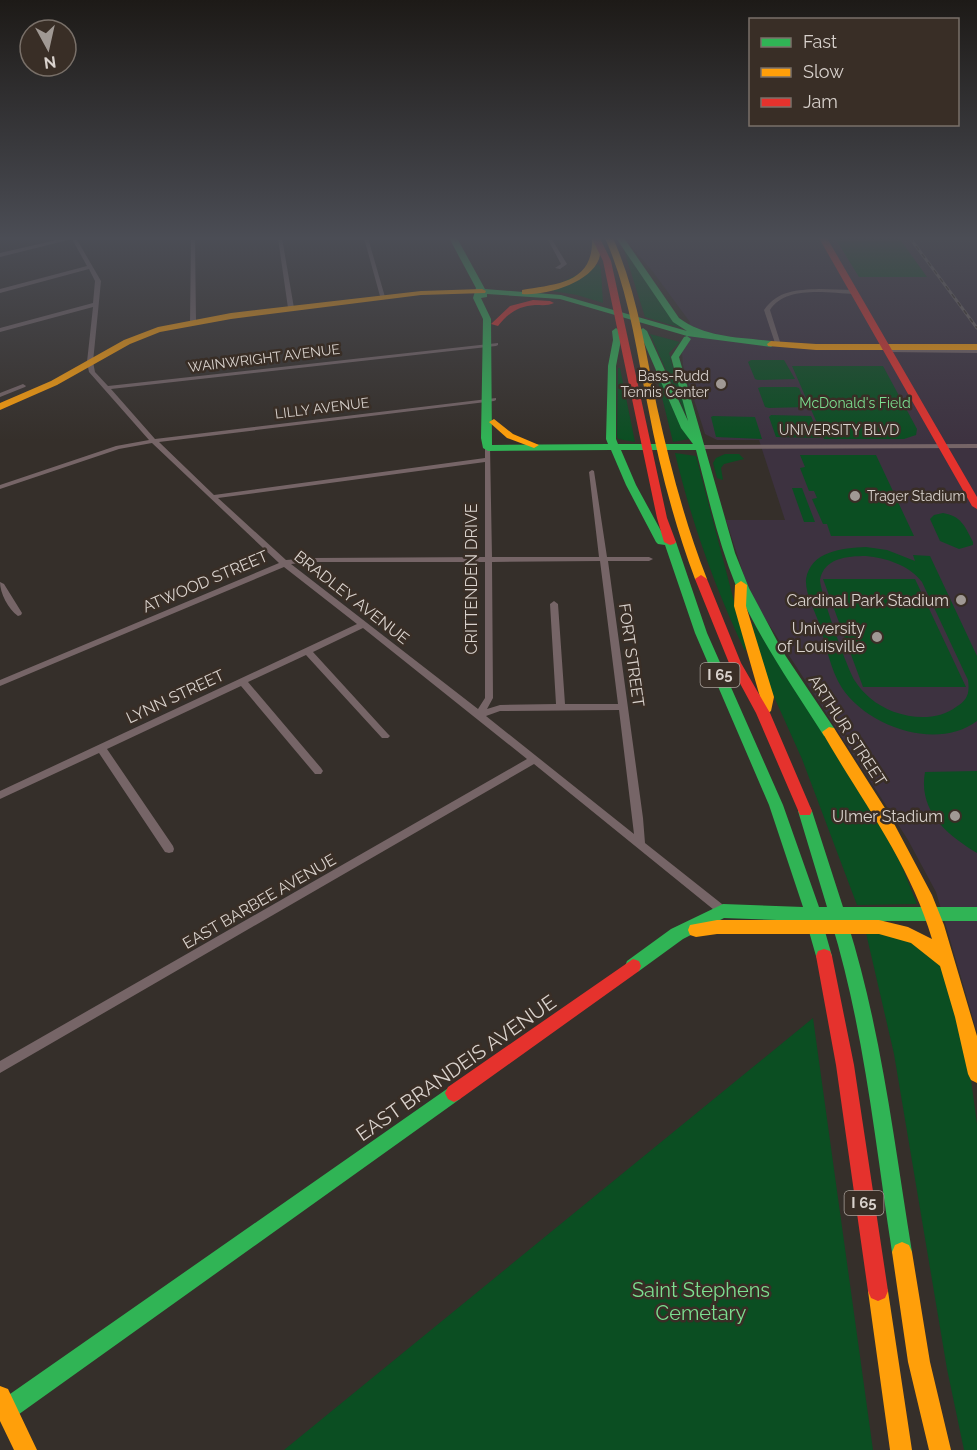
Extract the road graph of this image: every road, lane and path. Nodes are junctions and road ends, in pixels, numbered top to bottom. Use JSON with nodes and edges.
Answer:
{"nodes":[{"id":1,"x":90,"y":306,"type":"edge"},
{"id":2,"x":96,"y":306,"type":"edge"},
{"id":3,"x":193,"y":306,"type":"edge"},
{"id":4,"x":321,"y":306,"type":"edge"},
{"id":5,"x":483,"y":306,"type":"edge"},
{"id":6,"x":485,"y":306,"type":"edge"},
{"id":7,"x":516,"y":306,"type":"edge"},
{"id":8,"x":574,"y":306,"type":"edge"},
{"id":9,"x":594,"y":306,"type":"edge"},
{"id":10,"x":616,"y":306,"type":"edge"},
{"id":11,"x":632,"y":306,"type":"edge"},
{"id":12,"x":666,"y":306,"type":"edge"},
{"id":13,"x":768,"y":306,"type":"edge"},
{"id":14,"x":862,"y":306,"type":"edge"},
{"id":15,"x":291,"y":308,"type":"joint"},
{"id":16,"x":193,"y":323,"type":"junction"},
{"id":17,"x":495,"y":324,"type":"junction"},
{"id":18,"x":0,"y":330,"type":"edge"},
{"id":19,"x":620,"y":331,"type":"junction"},
{"id":20,"x":642,"y":336,"type":"junction"},
{"id":21,"x":687,"y":339,"type":"junction"},
{"id":22,"x":776,"y":339,"type":"junction"},
{"id":23,"x":706,"y":340,"type":"junction"},
{"id":24,"x":492,"y":344,"type":"junction"},
{"id":25,"x":860,"y":350,"type":"junction"},
{"id":26,"x":977,"y":350,"type":"edge"},
{"id":27,"x":888,"y":351,"type":"junction"},
{"id":28,"x":90,"y":362,"type":"junction"},
{"id":29,"x":22,"y":386,"type":"dead end"},
{"id":30,"x":106,"y":388,"type":"junction"},
{"id":31,"x":0,"y":395,"type":"edge"},
{"id":32,"x":490,"y":400,"type":"junction"},
{"id":33,"x":0,"y":407,"type":"edge"},
{"id":34,"x":494,"y":422,"type":"junction"},
{"id":35,"x":153,"y":441,"type":"junction"},
{"id":36,"x":940,"y":446,"type":"junction"},
{"id":37,"x":977,"y":446,"type":"edge"},
{"id":38,"x":548,"y":447,"type":"junction"},
{"id":39,"x":614,"y":447,"type":"junction"},
{"id":40,"x":701,"y":447,"type":"junction"},
{"id":41,"x":488,"y":449,"type":"junction"},
{"id":42,"x":592,"y":472,"type":"dead end"},
{"id":43,"x":0,"y":487,"type":"edge"},
{"id":44,"x":212,"y":498,"type":"junction"},
{"id":45,"x":977,"y":506,"type":"edge"},
{"id":46,"x":676,"y":558,"type":"junction"},
{"id":47,"x":488,"y":559,"type":"junction"},
{"id":48,"x":602,"y":559,"type":"junction"},
{"id":49,"x":649,"y":559,"type":"dead end"},
{"id":50,"x":285,"y":563,"type":"junction"},
{"id":51,"x":0,"y":584,"type":"edge"},
{"id":52,"x":741,"y":585,"type":"junction"},
{"id":53,"x":554,"y":604,"type":"dead end"},
{"id":54,"x":18,"y":613,"type":"dead end"},
{"id":55,"x":363,"y":625,"type":"junction"},
{"id":56,"x":307,"y":651,"type":"junction"},
{"id":57,"x":242,"y":681,"type":"junction"},
{"id":58,"x":0,"y":683,"type":"edge"},
{"id":59,"x":623,"y":707,"type":"junction"},
{"id":60,"x":561,"y":708,"type":"junction"},
{"id":61,"x":763,"y":713,"type":"junction"},
{"id":62,"x":479,"y":715,"type":"junction"},
{"id":63,"x":385,"y":736,"type":"dead end"},
{"id":64,"x":101,"y":748,"type":"junction"},
{"id":65,"x":533,"y":760,"type":"junction"},
{"id":66,"x":318,"y":771,"type":"dead end"},
{"id":67,"x":0,"y":795,"type":"edge"},
{"id":68,"x":640,"y":843,"type":"junction"},
{"id":69,"x":169,"y":849,"type":"dead end"},
{"id":70,"x":723,"y":911,"type":"junction"},
{"id":71,"x":933,"y":914,"type":"junction"},
{"id":72,"x":977,"y":914,"type":"edge"},
{"id":73,"x":676,"y":934,"type":"junction"},
{"id":74,"x":947,"y":962,"type":"junction"},
{"id":75,"x":0,"y":1067,"type":"edge"},
{"id":76,"x":977,"y":1074,"type":"edge"},
{"id":77,"x":4,"y":1403,"type":"edge"},
{"id":78,"x":26,"y":1450,"type":"edge"},
{"id":79,"x":901,"y":1450,"type":"edge"},
{"id":80,"x":940,"y":1450,"type":"edge"}],
"edges":[{"from":1,"to":18,"type":"street"},
{"from":2,"to":28,"type":"street"},
{"from":3,"to":16,"type":"street"},
{"from":4,"to":15,"type":"main road"},
{"from":5,"to":24,"type":"main road","name":"CRITTENDEN DRIVE"},
{"from":6,"to":17,"type":"main road","name":"CRITTENDEN DRIVE"},
{"from":7,"to":17,"type":"main road"},
{"from":8,"to":21,"type":"main road"},
{"from":9,"to":23,"type":"main road"},
{"from":10,"to":19,"type":"main road"},
{"from":11,"to":20,"type":"main road","number":"I 65"},
{"from":12,"to":23,"type":"main road"},
{"from":13,"to":22,"type":"street"},
{"from":14,"to":27,"type":"main road"},
{"from":15,"to":16,"type":"main road"},
{"from":16,"to":28,"type":"main road"},
{"from":17,"to":24,"type":"main road","name":"CRITTENDEN DRIVE"},
{"from":19,"to":39,"type":"main road"},
{"from":19,"to":46,"type":"main road","number":"I 65"},
{"from":20,"to":40,"type":"main road"},
{"from":20,"to":61,"type":"main road","number":"I 65"},
{"from":21,"to":23,"type":"main road"},
{"from":21,"to":40,"type":"main road","name":"ARTHUR STREET"},
{"from":22,"to":23,"type":"main road"},
{"from":22,"to":25,"type":"main road"},
{"from":23,"to":25,"type":"main road"},
{"from":24,"to":30,"type":"street","name":"WAINWRIGHT AVENUE"},
{"from":24,"to":32,"type":"main road","name":"CRITTENDEN DRIVE"},
{"from":25,"to":26,"type":"main road"},
{"from":26,"to":27,"type":"street"},
{"from":27,"to":36,"type":"main road"},
{"from":28,"to":30,"type":"street","name":"BRADLEY AVENUE"},
{"from":28,"to":33,"type":"main road"},
{"from":29,"to":31,"type":"street"},
{"from":30,"to":35,"type":"street","name":"BRADLEY AVENUE"},
{"from":32,"to":34,"type":"main road","name":"CRITTENDEN DRIVE"},
{"from":32,"to":35,"type":"street","name":"LILLY AVENUE"},
{"from":32,"to":41,"type":"main road","name":"CRITTENDEN DRIVE"},
{"from":34,"to":38,"type":"main road"},
{"from":34,"to":41,"type":"main road","name":"CRITTENDEN DRIVE"},
{"from":35,"to":43,"type":"street","name":"LILLY AVENUE"},
{"from":35,"to":44,"type":"street","name":"BRADLEY AVENUE"},
{"from":36,"to":37,"type":"street","name":"UNIVERSITY BLVD"},
{"from":36,"to":40,"type":"street","name":"UNIVERSITY BLVD"},
{"from":36,"to":45,"type":"main road"},
{"from":38,"to":39,"type":"main road"},
{"from":38,"to":41,"type":"main road"},
{"from":39,"to":40,"type":"main road"},
{"from":39,"to":46,"type":"main road"},
{"from":40,"to":52,"type":"main road","name":"ARTHUR STREET"},
{"from":41,"to":44,"type":"street"},
{"from":41,"to":47,"type":"street","name":"CRITTENDEN DRIVE"},
{"from":42,"to":48,"type":"street","name":"FORT STREET"},
{"from":44,"to":50,"type":"street","name":"BRADLEY AVENUE"},
{"from":46,"to":79,"type":"main road","number":"I 65"},
{"from":47,"to":48,"type":"street","name":"ATWOOD STREET"},
{"from":47,"to":50,"type":"street","name":"ATWOOD STREET"},
{"from":47,"to":62,"type":"street","name":"CRITTENDEN DRIVE"},
{"from":48,"to":49,"type":"street","name":"ATWOOD STREET"},
{"from":48,"to":59,"type":"street","name":"FORT STREET"},
{"from":50,"to":55,"type":"street","name":"BRADLEY AVENUE"},
{"from":50,"to":58,"type":"street","name":"ATWOOD STREET"},
{"from":51,"to":54,"type":"street"},
{"from":52,"to":61,"type":"main road"},
{"from":52,"to":71,"type":"main road","name":"ARTHUR STREET"},
{"from":53,"to":60,"type":"street"},
{"from":55,"to":56,"type":"street","name":"LYNN STREET"},
{"from":55,"to":62,"type":"street","name":"BRADLEY AVENUE"},
{"from":56,"to":57,"type":"street","name":"LYNN STREET"},
{"from":56,"to":63,"type":"street"},
{"from":57,"to":64,"type":"street","name":"LYNN STREET"},
{"from":57,"to":66,"type":"street"},
{"from":59,"to":60,"type":"street"},
{"from":59,"to":68,"type":"street","name":"FORT STREET"},
{"from":60,"to":62,"type":"street"},
{"from":61,"to":80,"type":"main road","number":"I 65"},
{"from":62,"to":65,"type":"street","name":"BRADLEY AVENUE"},
{"from":64,"to":67,"type":"street","name":"LYNN STREET"},
{"from":64,"to":69,"type":"street"},
{"from":65,"to":68,"type":"street","name":"BRADLEY AVENUE"},
{"from":65,"to":75,"type":"street","name":"EAST BARBEE AVENUE"},
{"from":68,"to":70,"type":"street","name":"BRADLEY AVENUE"},
{"from":70,"to":71,"type":"main road","name":"EAST BRANDEIS AVENUE"},
{"from":70,"to":73,"type":"main road","name":"EAST BRANDEIS AVENUE"},
{"from":71,"to":72,"type":"main road","name":"EAST BRANDEIS AVENUE"},
{"from":71,"to":74,"type":"main road","name":"ARTHUR STREET"},
{"from":73,"to":74,"type":"main road"},
{"from":73,"to":77,"type":"main road","name":"EAST BRANDEIS AVENUE"},
{"from":74,"to":76,"type":"main road","name":"ARTHUR STREET"},
{"from":77,"to":78,"type":"main road"}]}
